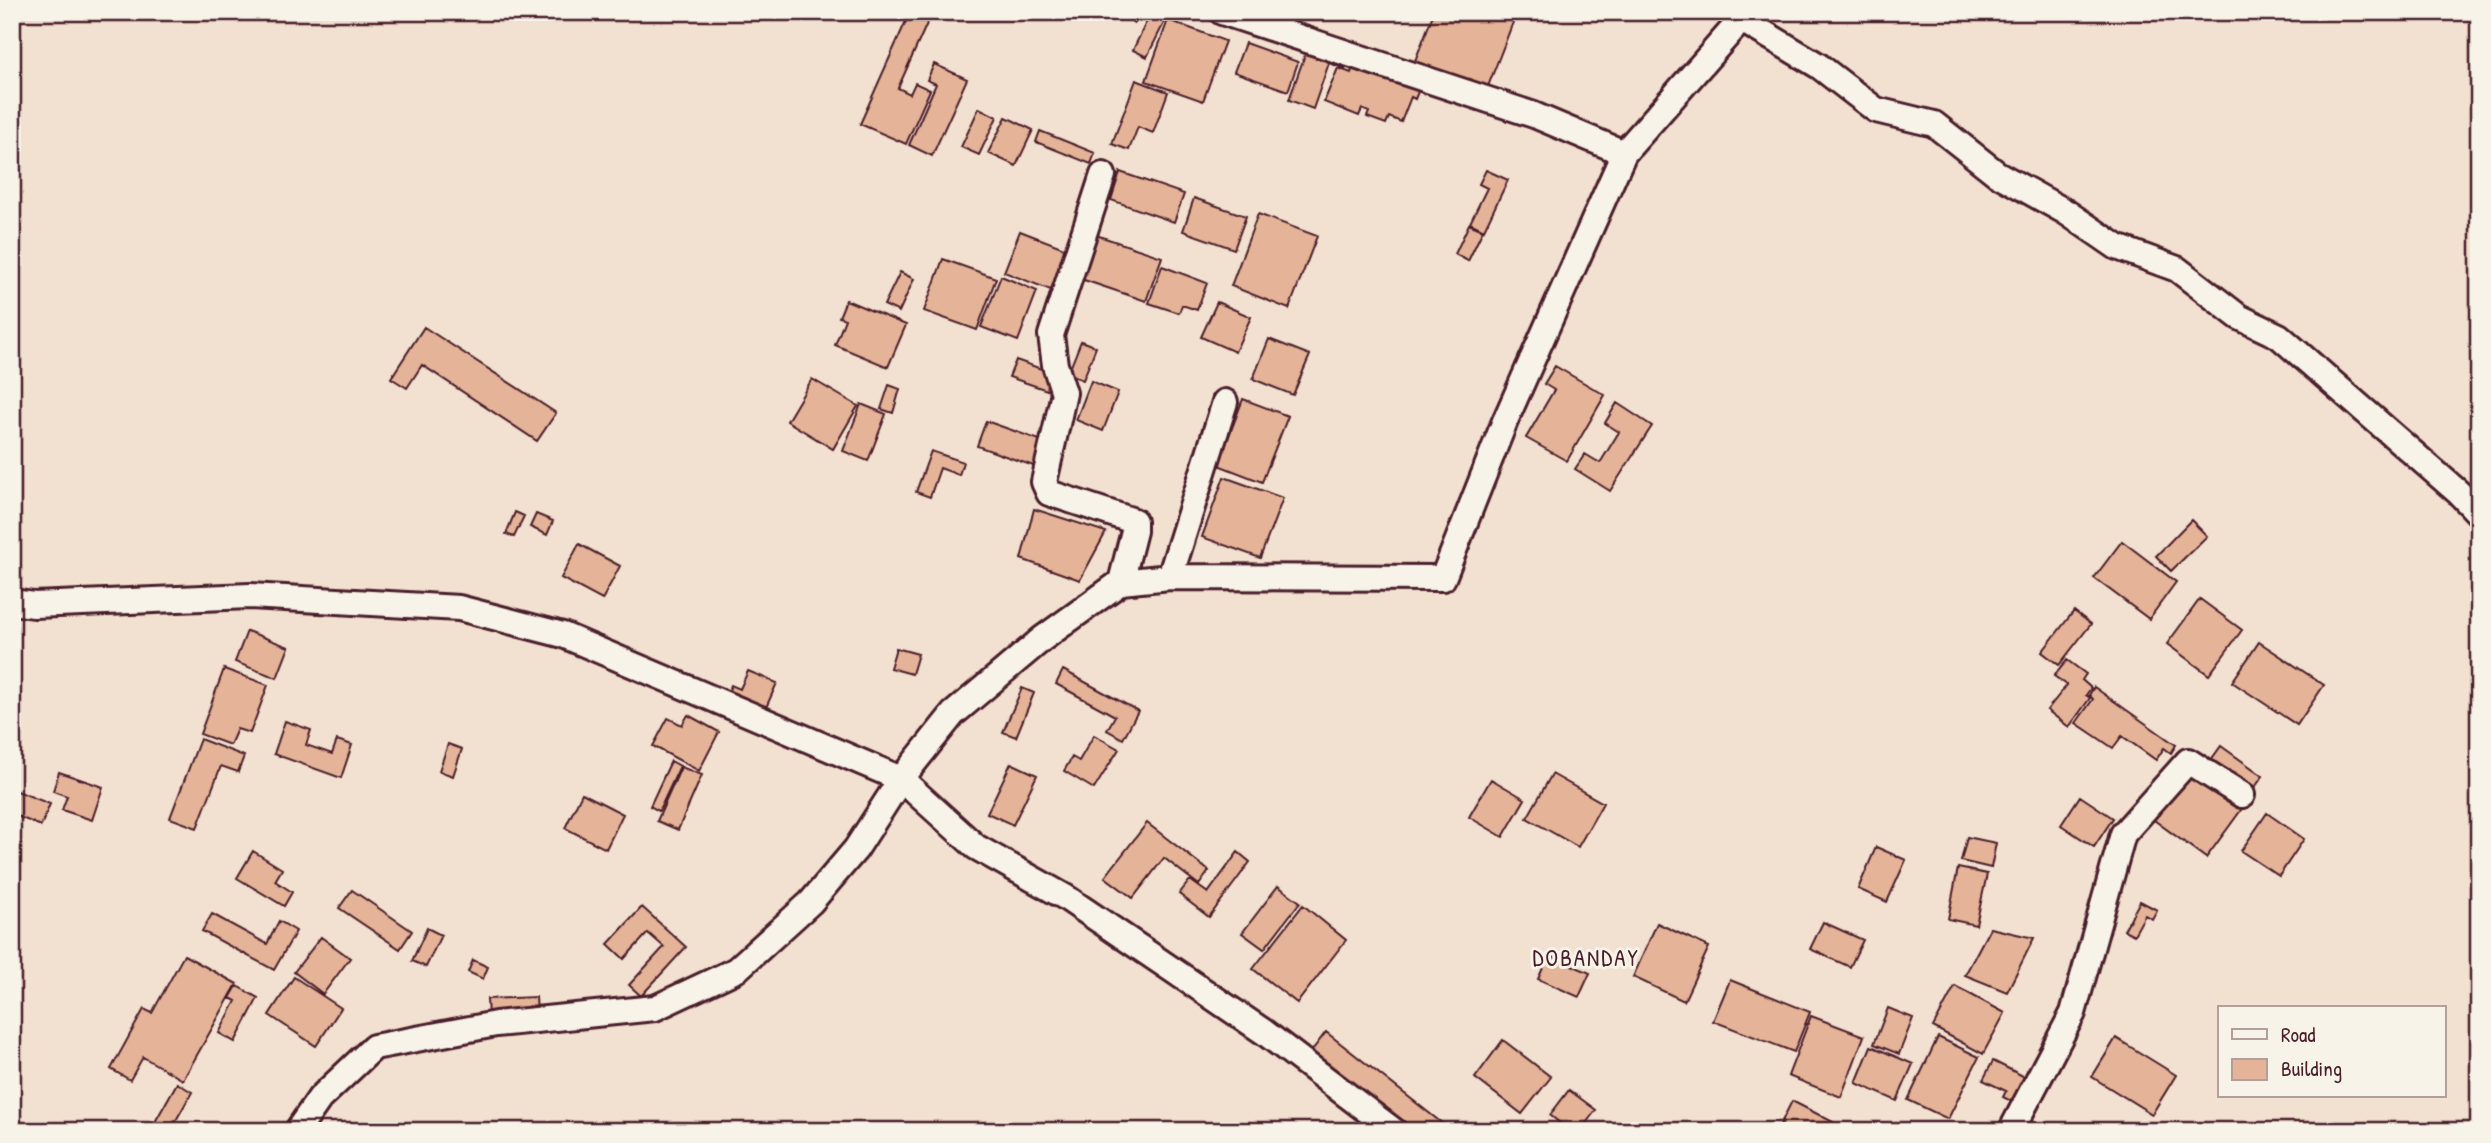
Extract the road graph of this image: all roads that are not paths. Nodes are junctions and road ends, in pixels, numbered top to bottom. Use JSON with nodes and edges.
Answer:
{"nodes":[{"id":1,"x":1222,"y":12,"type":"edge"},
{"id":2,"x":1741,"y":15,"type":"edge"},
{"id":3,"x":1624,"y":153,"type":"junction"},
{"id":4,"x":1104,"y":175,"type":"dead end"},
{"id":5,"x":1225,"y":402,"type":"dead end"},
{"id":6,"x":2479,"y":514,"type":"edge"},
{"id":7,"x":1170,"y":577,"type":"junction"},
{"id":8,"x":1121,"y":582,"type":"junction"},
{"id":9,"x":12,"y":602,"type":"edge"},
{"id":10,"x":901,"y":779,"type":"junction"},
{"id":11,"x":2242,"y":795,"type":"dead end"},
{"id":12,"x":297,"y":1131,"type":"edge"},
{"id":13,"x":1394,"y":1131,"type":"edge"},
{"id":14,"x":2011,"y":1131,"type":"edge"}],
"edges":[{"from":1,"to":3,"type":"street"},
{"from":2,"to":3,"type":"street"},
{"from":2,"to":6,"type":"street"},
{"from":3,"to":7,"type":"street"},
{"from":4,"to":8,"type":"street"},
{"from":5,"to":7,"type":"street"},
{"from":7,"to":8,"type":"street"},
{"from":8,"to":10,"type":"street"},
{"from":9,"to":10,"type":"street"},
{"from":10,"to":12,"type":"street"},
{"from":10,"to":13,"type":"street"},
{"from":11,"to":14,"type":"street"}]}
